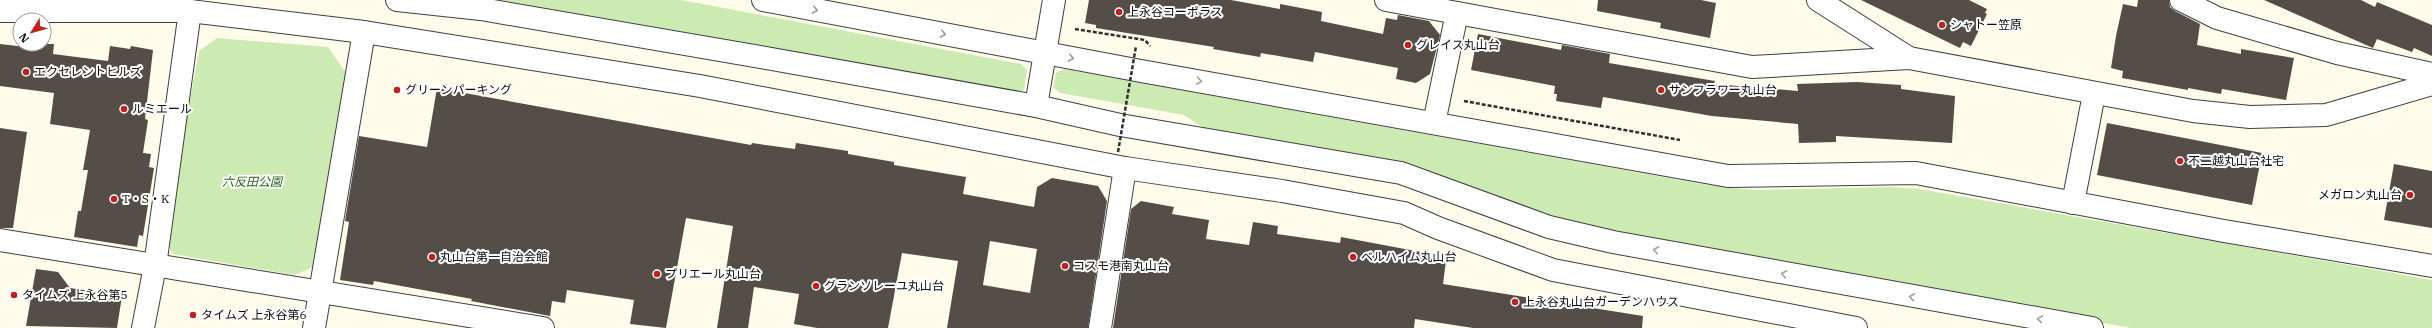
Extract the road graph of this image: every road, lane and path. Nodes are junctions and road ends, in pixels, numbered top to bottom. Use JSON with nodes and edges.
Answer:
{"nodes":[{"id":1,"x":397,"y":0,"type":"edge"},
{"id":2,"x":763,"y":0,"type":"edge"},
{"id":3,"x":1054,"y":0,"type":"edge"},
{"id":4,"x":1386,"y":0,"type":"edge"},
{"id":5,"x":1818,"y":0,"type":"edge"},
{"id":6,"x":2181,"y":0,"type":"edge"},
{"id":7,"x":190,"y":10,"type":"junction"},
{"id":8,"x":0,"y":11,"type":"edge"},
{"id":9,"x":1457,"y":13,"type":"junction"},
{"id":10,"x":364,"y":32,"type":"junction"},
{"id":11,"x":1136,"y":46,"type":"dead end"},
{"id":12,"x":1045,"y":53,"type":"junction"},
{"id":13,"x":1909,"y":58,"type":"junction"},
{"id":14,"x":2432,"y":74,"type":"edge"},
{"id":15,"x":2432,"y":84,"type":"edge"},
{"id":16,"x":1441,"y":91,"type":"junction"},
{"id":17,"x":2094,"y":94,"type":"junction"},
{"id":18,"x":1036,"y":106,"type":"junction"},
{"id":19,"x":1434,"y":123,"type":"junction"},
{"id":20,"x":1683,"y":141,"type":"dead end"},
{"id":21,"x":1122,"y":160,"type":"junction"},
{"id":22,"x":2073,"y":203,"type":"junction"},
{"id":23,"x":0,"y":240,"type":"edge"},
{"id":24,"x":154,"y":266,"type":"junction"},
{"id":25,"x":2432,"y":266,"type":"edge"},
{"id":26,"x":321,"y":293,"type":"junction"},
{"id":27,"x":143,"y":328,"type":"edge"},
{"id":28,"x":314,"y":328,"type":"edge"},
{"id":29,"x":543,"y":328,"type":"edge"},
{"id":30,"x":1100,"y":328,"type":"edge"},
{"id":31,"x":1856,"y":328,"type":"edge"},
{"id":32,"x":2092,"y":328,"type":"edge"}],
"edges":[{"from":1,"to":18,"type":"street"},
{"from":2,"to":12,"type":"street","one_way":true},
{"from":3,"to":12,"type":"street"},
{"from":4,"to":9,"type":"street"},
{"from":5,"to":13,"type":"street"},
{"from":6,"to":14,"type":"street"},
{"from":7,"to":8,"type":"street"},
{"from":7,"to":10,"type":"street"},
{"from":7,"to":24,"type":"street"},
{"from":9,"to":13,"type":"street"},
{"from":9,"to":16,"type":"street"},
{"from":10,"to":21,"type":"street"},
{"from":10,"to":26,"type":"street"},
{"from":11,"to":21,"type":"path","bridge":true},
{"from":12,"to":18,"type":"street"},
{"from":12,"to":19,"type":"street","one_way":true},
{"from":13,"to":17,"type":"street"},
{"from":15,"to":17,"type":"street"},
{"from":16,"to":19,"type":"street"},
{"from":16,"to":20,"type":"path"},
{"from":17,"to":22,"type":"street"},
{"from":32,"to":18,"type":"street","one_way":true},
{"from":19,"to":22,"type":"street"},
{"from":21,"to":30,"type":"street"},
{"from":21,"to":31,"type":"street"},
{"from":22,"to":25,"type":"street"},
{"from":23,"to":24,"type":"street"},
{"from":24,"to":26,"type":"street"},
{"from":24,"to":27,"type":"street"},
{"from":26,"to":28,"type":"street"},
{"from":26,"to":29,"type":"street"}]}
